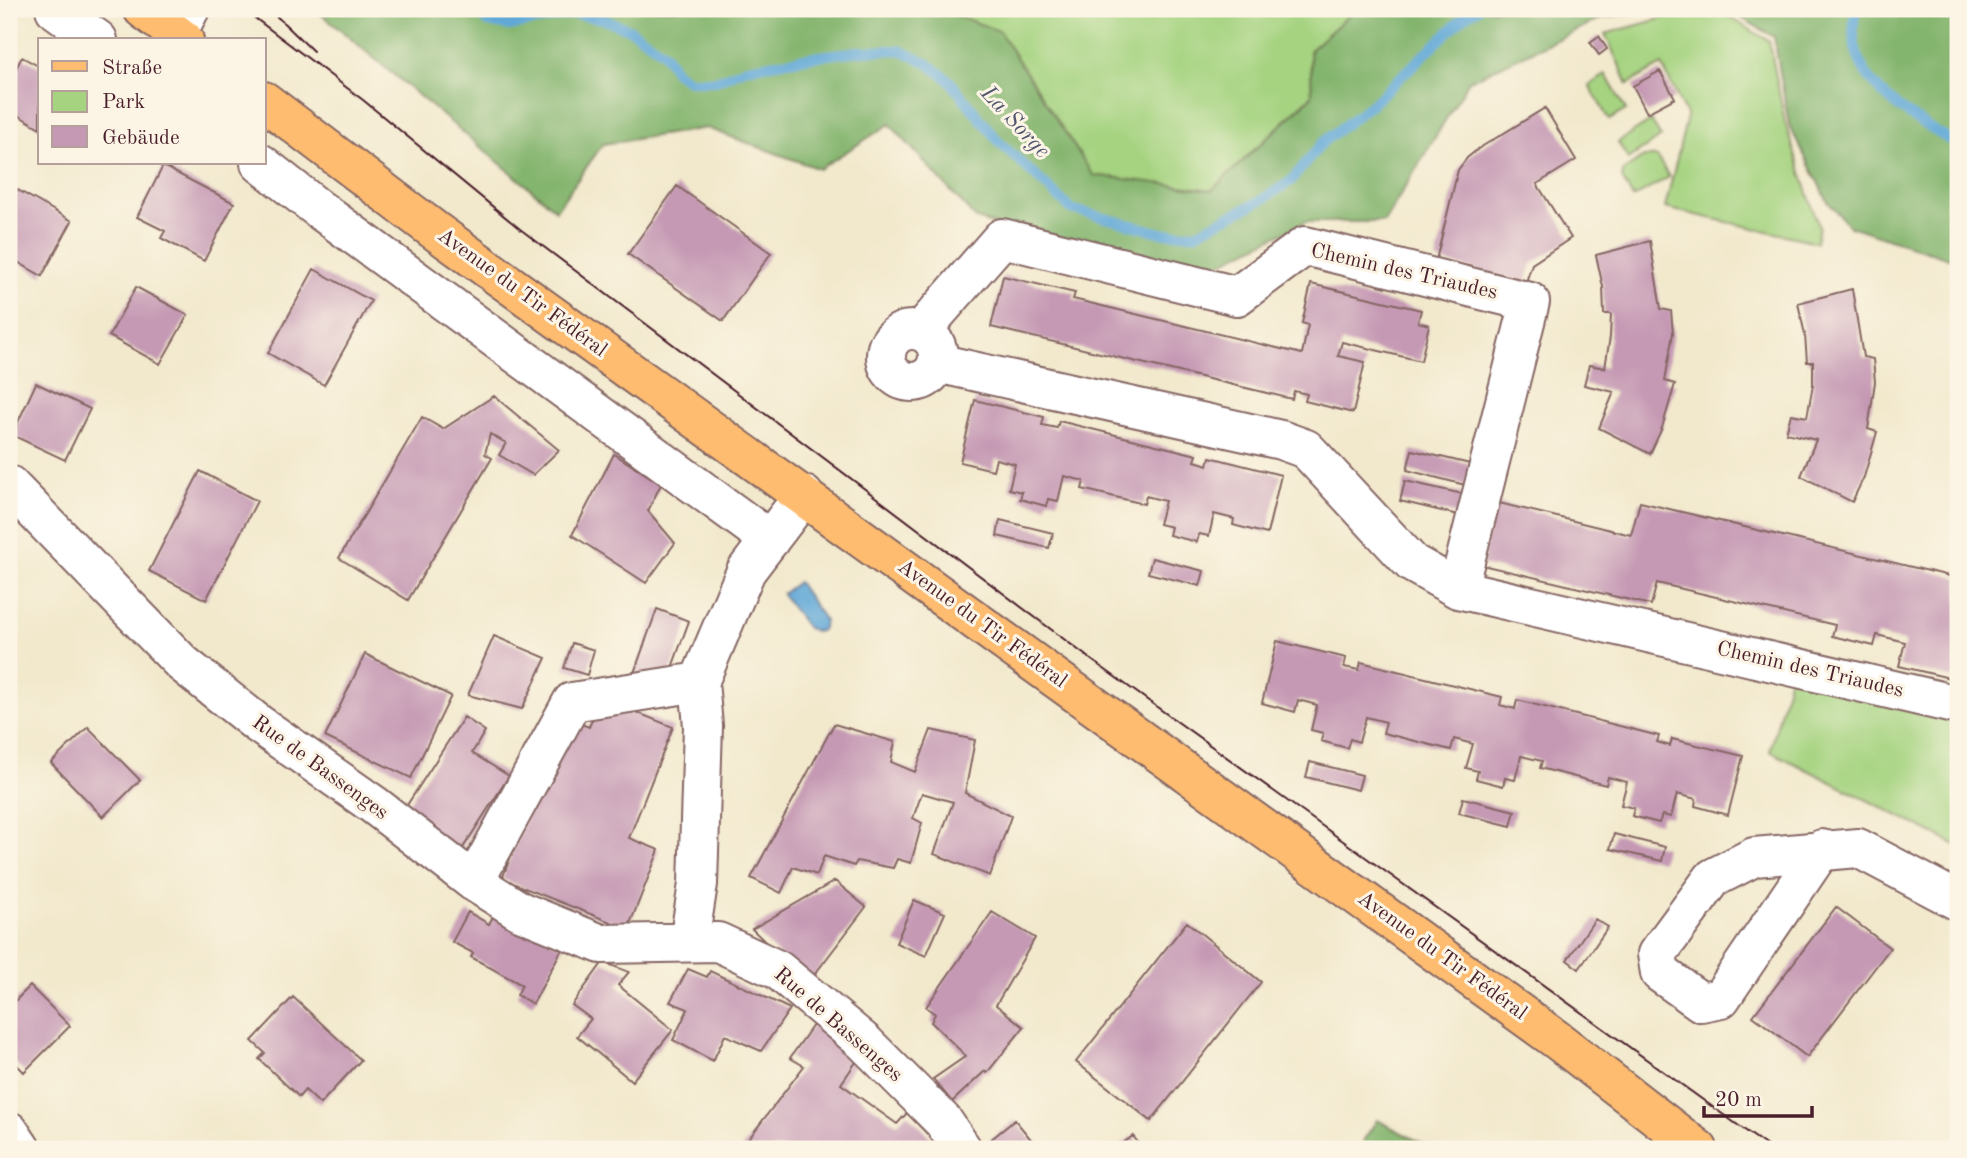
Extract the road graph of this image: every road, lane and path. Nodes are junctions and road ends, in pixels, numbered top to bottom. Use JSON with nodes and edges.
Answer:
{"nodes":[{"id":1,"x":55,"y":9,"type":"edge"},
{"id":2,"x":143,"y":9,"type":"edge"},
{"id":3,"x":183,"y":28,"type":"edge"},
{"id":4,"x":95,"y":38,"type":"edge"},
{"id":5,"x":266,"y":103,"type":"edge"},
{"id":6,"x":261,"y":164,"type":"edge"},
{"id":7,"x":9,"y":485,"type":"edge"},
{"id":8,"x":804,"y":495,"type":"junction"},
{"id":9,"x":769,"y":540,"type":"junction"},
{"id":10,"x":1465,"y":591,"type":"junction"},
{"id":11,"x":699,"y":682,"type":"junction"},
{"id":12,"x":1958,"y":705,"type":"edge"},
{"id":13,"x":1822,"y":849,"type":"dead end"},
{"id":14,"x":474,"y":882,"type":"junction"},
{"id":15,"x":1958,"y":901,"type":"edge"},
{"id":16,"x":689,"y":942,"type":"junction"},
{"id":17,"x":9,"y":1130,"type":"edge"},
{"id":18,"x":21,"y":1149,"type":"edge"},
{"id":19,"x":962,"y":1149,"type":"edge"},
{"id":20,"x":1698,"y":1149,"type":"edge"}],
"edges":[{"from":1,"to":4,"type":"street"},
{"from":2,"to":3,"type":"main road"},
{"from":5,"to":8,"type":"main road","name":"Avenue du Tir Fédéral"},
{"from":6,"to":9,"type":"street"},
{"from":7,"to":14,"type":"street","name":"Rue de Bassenges"},
{"from":8,"to":9,"type":"street"},
{"from":8,"to":20,"type":"main road","name":"Avenue du Tir Fédéral"},
{"from":9,"to":11,"type":"street"},
{"from":10,"to":10,"type":"street","name":"Chemin des Triaudes"},
{"from":10,"to":12,"type":"street","name":"Chemin des Triaudes"},
{"from":11,"to":14,"type":"street"},
{"from":11,"to":16,"type":"street"},
{"from":13,"to":15,"type":"street"},
{"from":14,"to":16,"type":"street","name":"Rue de Bassenges"},
{"from":16,"to":19,"type":"street","name":"Rue de Bassenges"},
{"from":17,"to":18,"type":"street"}]}
